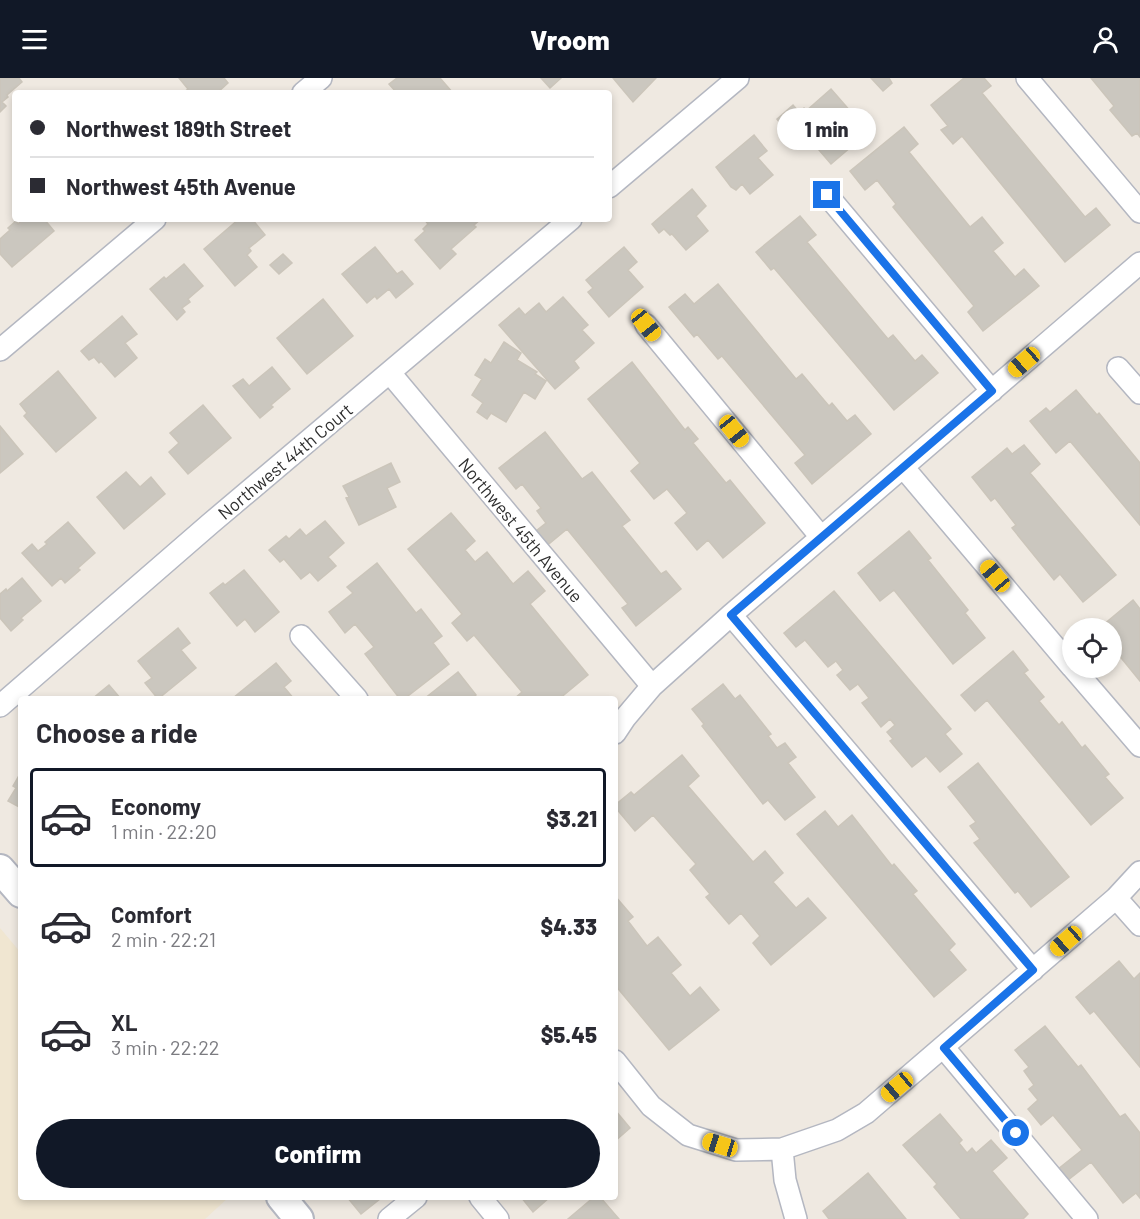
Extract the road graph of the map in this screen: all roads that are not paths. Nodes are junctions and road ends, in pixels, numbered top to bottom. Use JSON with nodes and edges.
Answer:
{"nodes":[{"id":1,"x":321,"y":78,"type":"edge"},
{"id":2,"x":738,"y":78,"type":"edge"},
{"id":3,"x":1028,"y":78,"type":"edge"},
{"id":4,"x":307,"y":90,"type":"edge"},
{"id":5,"x":612,"y":184,"type":"edge"},
{"id":6,"x":827,"y":195,"type":"dead end"},
{"id":7,"x":1140,"y":212,"type":"edge"},
{"id":8,"x":151,"y":222,"type":"edge"},
{"id":9,"x":568,"y":222,"type":"edge"},
{"id":10,"x":1140,"y":262,"type":"edge"},
{"id":11,"x":646,"y":325,"type":"dead end"},
{"id":12,"x":0,"y":350,"type":"edge"},
{"id":13,"x":1118,"y":368,"type":"dead end"},
{"id":14,"x":390,"y":373,"type":"junction"},
{"id":15,"x":992,"y":391,"type":"junction"},
{"id":16,"x":1140,"y":393,"type":"edge"},
{"id":17,"x":903,"y":467,"type":"junction"},
{"id":18,"x":821,"y":537,"type":"junction"},
{"id":19,"x":731,"y":615,"type":"junction"},
{"id":20,"x":301,"y":636,"type":"dead end"},
{"id":21,"x":1062,"y":654,"type":"edge"},
{"id":22,"x":1082,"y":678,"type":"edge"},
{"id":23,"x":652,"y":686,"type":"junction"},
{"id":24,"x":354,"y":696,"type":"edge"},
{"id":25,"x":0,"y":706,"type":"edge"},
{"id":26,"x":618,"y":728,"type":"edge"},
{"id":27,"x":1140,"y":747,"type":"edge"},
{"id":28,"x":0,"y":869,"type":"edge"},
{"id":29,"x":1140,"y":872,"type":"edge"},
{"id":30,"x":18,"y":890,"type":"edge"},
{"id":31,"x":1116,"y":898,"type":"junction"},
{"id":32,"x":1140,"y":925,"type":"edge"},
{"id":33,"x":1033,"y":970,"type":"junction"},
{"id":34,"x":944,"y":1048,"type":"junction"},
{"id":35,"x":618,"y":1065,"type":"edge"},
{"id":36,"x":782,"y":1149,"type":"junction"},
{"id":37,"x":283,"y":1200,"type":"edge"},
{"id":38,"x":412,"y":1200,"type":"edge"},
{"id":39,"x":482,"y":1200,"type":"edge"},
{"id":40,"x":299,"y":1219,"type":"edge"},
{"id":41,"x":390,"y":1219,"type":"edge"},
{"id":42,"x":498,"y":1219,"type":"edge"},
{"id":43,"x":796,"y":1219,"type":"edge"},
{"id":44,"x":1087,"y":1219,"type":"edge"}],
"edges":[{"from":1,"to":4,"type":"street"},
{"from":2,"to":5,"type":"street"},
{"from":3,"to":7,"type":"street"},
{"from":6,"to":15,"type":"street"},
{"from":8,"to":12,"type":"street"},
{"from":9,"to":14,"type":"street","name":"Northwest 44th Court"},
{"from":10,"to":15,"type":"street"},
{"from":11,"to":18,"type":"street"},
{"from":13,"to":16,"type":"street"},
{"from":14,"to":23,"type":"street","name":"Northwest 45th Avenue"},
{"from":14,"to":25,"type":"street","name":"Northwest 44th Court"},
{"from":15,"to":17,"type":"street"},
{"from":17,"to":18,"type":"street"},
{"from":17,"to":21,"type":"street"},
{"from":18,"to":19,"type":"street"},
{"from":19,"to":23,"type":"street"},
{"from":19,"to":33,"type":"street"},
{"from":20,"to":24,"type":"street"},
{"from":22,"to":27,"type":"street"},
{"from":23,"to":26,"type":"street"},
{"from":28,"to":30,"type":"street"},
{"from":29,"to":31,"type":"street"},
{"from":31,"to":32,"type":"street"},
{"from":31,"to":33,"type":"street"},
{"from":33,"to":34,"type":"street"},
{"from":34,"to":36,"type":"street"},
{"from":34,"to":44,"type":"street"},
{"from":35,"to":36,"type":"street"},
{"from":36,"to":43,"type":"street"},
{"from":37,"to":40,"type":"street"},
{"from":38,"to":41,"type":"street"},
{"from":39,"to":42,"type":"street"}]}
